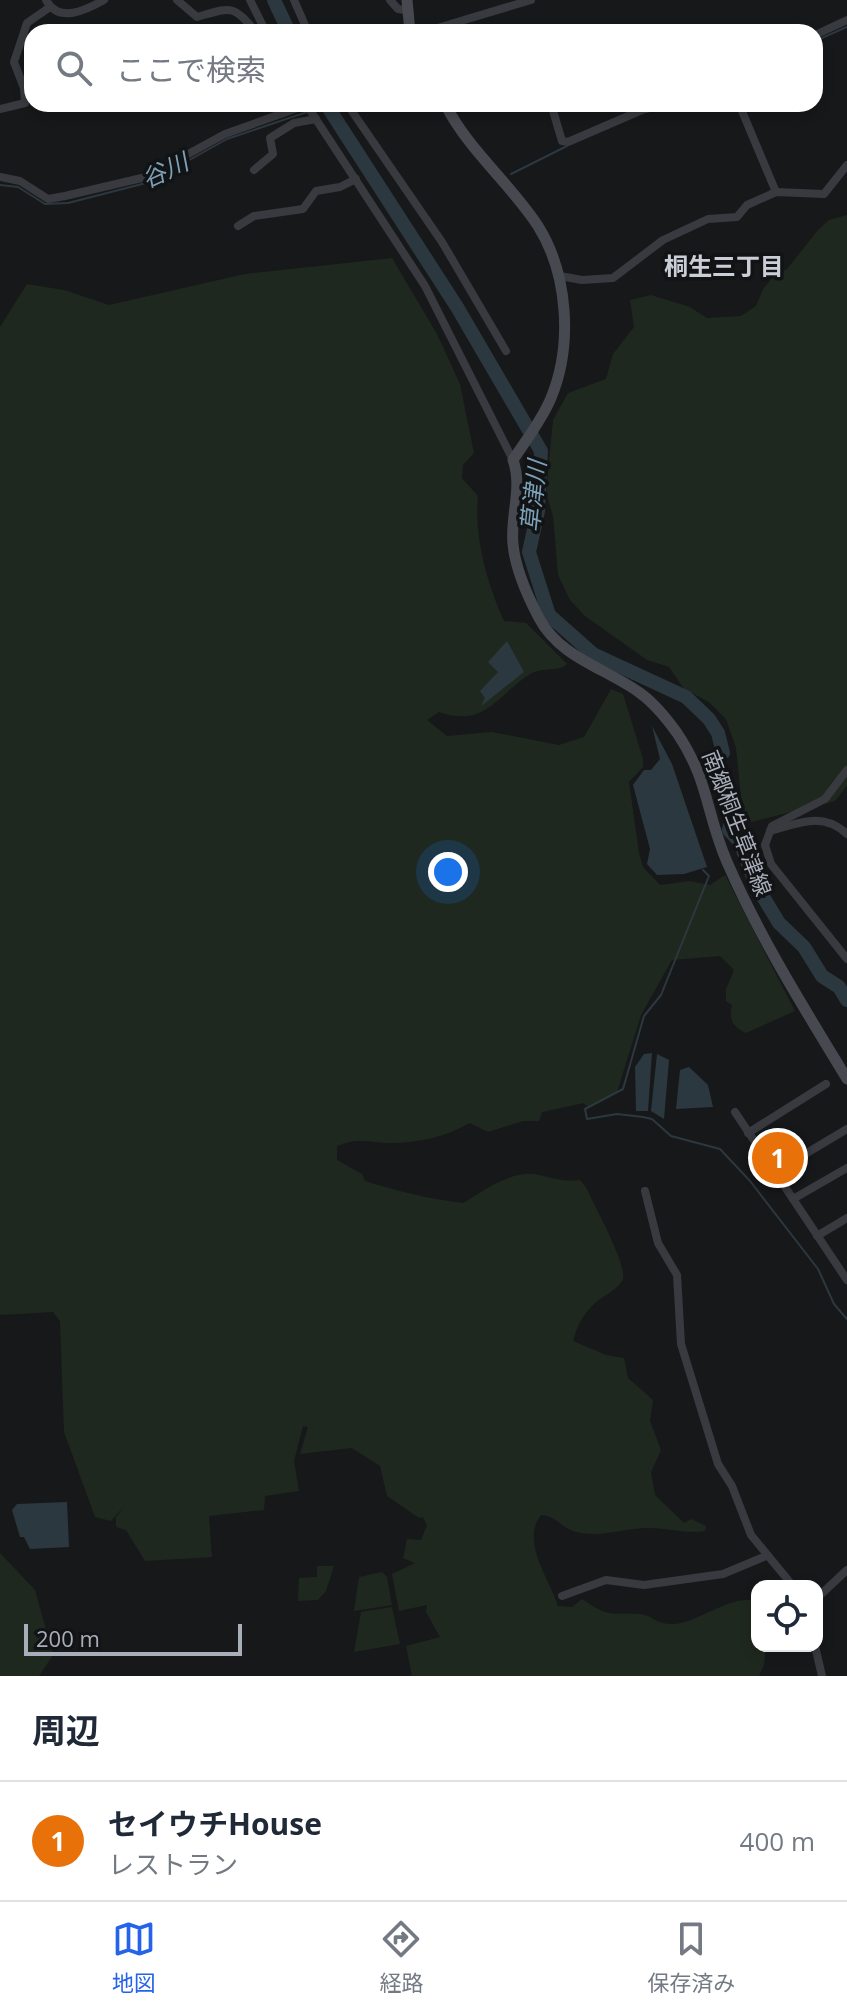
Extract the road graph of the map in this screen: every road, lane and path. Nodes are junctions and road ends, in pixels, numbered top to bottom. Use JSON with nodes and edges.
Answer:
{"nodes":[{"id":1,"x":104,"y":0,"type":"edge"},
{"id":2,"x":177,"y":0,"type":"edge"},
{"id":3,"x":250,"y":0,"type":"edge"},
{"id":4,"x":294,"y":0,"type":"edge"},
{"id":5,"x":390,"y":0,"type":"edge"},
{"id":6,"x":531,"y":0,"type":"edge"},
{"id":7,"x":48,"y":4,"type":"edge"},
{"id":8,"x":406,"y":5,"type":"edge"},
{"id":9,"x":847,"y":20,"type":"edge"},
{"id":10,"x":27,"y":24,"type":"edge"},
{"id":11,"x":249,"y":24,"type":"edge"},
{"id":12,"x":262,"y":24,"type":"edge"},
{"id":13,"x":304,"y":24,"type":"edge"},
{"id":14,"x":451,"y":24,"type":"edge"},
{"id":15,"x":823,"y":31,"type":"edge"},
{"id":16,"x":24,"y":32,"type":"edge"},
{"id":17,"x":24,"y":88,"type":"edge"},
{"id":18,"x":24,"y":103,"type":"edge"},
{"id":19,"x":0,"y":109,"type":"edge"},
{"id":20,"x":284,"y":112,"type":"edge"},
{"id":21,"x":311,"y":112,"type":"edge"},
{"id":22,"x":353,"y":112,"type":"edge"},
{"id":23,"x":450,"y":112,"type":"edge"},
{"id":24,"x":553,"y":112,"type":"edge"},
{"id":25,"x":637,"y":112,"type":"edge"},
{"id":26,"x":742,"y":112,"type":"edge"},
{"id":27,"x":316,"y":119,"type":"junction"},
{"id":28,"x":847,"y":165,"type":"edge"},
{"id":29,"x":254,"y":170,"type":"dead end"},
{"id":30,"x":1,"y":178,"type":"edge"},
{"id":31,"x":356,"y":179,"type":"junction"},
{"id":32,"x":776,"y":192,"type":"junction"},
{"id":33,"x":238,"y":226,"type":"dead end"},
{"id":34,"x":560,"y":276,"type":"junction"},
{"id":35,"x":506,"y":351,"type":"dead end"},
{"id":36,"x":513,"y":460,"type":"junction"},
{"id":37,"x":847,"y":770,"type":"edge"},
{"id":38,"x":769,"y":831,"type":"junction"},
{"id":39,"x":847,"y":834,"type":"edge"},
{"id":40,"x":847,"y":959,"type":"edge"},
{"id":41,"x":847,"y":1079,"type":"edge"},
{"id":42,"x":826,"y":1084,"type":"dead end"},
{"id":43,"x":735,"y":1112,"type":"dead end"},
{"id":44,"x":847,"y":1129,"type":"edge"},
{"id":45,"x":748,"y":1133,"type":"junction"},
{"id":46,"x":847,"y":1168,"type":"edge"},
{"id":47,"x":775,"y":1172,"type":"junction"},
{"id":48,"x":645,"y":1191,"type":"dead end"},
{"id":49,"x":793,"y":1199,"type":"junction"},
{"id":50,"x":847,"y":1218,"type":"edge"},
{"id":51,"x":817,"y":1236,"type":"junction"},
{"id":52,"x":847,"y":1280,"type":"edge"},
{"id":53,"x":766,"y":1556,"type":"junction"},
{"id":54,"x":847,"y":1570,"type":"edge"},
{"id":55,"x":788,"y":1580,"type":"edge"},
{"id":56,"x":823,"y":1592,"type":"edge"},
{"id":57,"x":562,"y":1596,"type":"dead end"},
{"id":58,"x":816,"y":1652,"type":"edge"},
{"id":59,"x":822,"y":1676,"type":"edge"}],
"edges":[{"from":1,"to":7,"type":"street"},
{"from":2,"to":11,"type":"street"},
{"from":3,"to":12,"type":"street"},
{"from":4,"to":13,"type":"street"},
{"from":5,"to":8,"type":"street"},
{"from":6,"to":14,"type":"street"},
{"from":7,"to":10,"type":"street"},
{"from":9,"to":15,"type":"street"},
{"from":16,"to":17,"type":"street"},
{"from":18,"to":19,"type":"street"},
{"from":20,"to":30,"type":"street"},
{"from":21,"to":27,"type":"street"},
{"from":22,"to":35,"type":"street"},
{"from":23,"to":34,"type":"main road"},
{"from":24,"to":25,"type":"street"},
{"from":26,"to":32,"type":"street"},
{"from":27,"to":29,"type":"street"},
{"from":27,"to":31,"type":"street"},
{"from":28,"to":32,"type":"street"},
{"from":31,"to":33,"type":"street"},
{"from":31,"to":36,"type":"street"},
{"from":32,"to":34,"type":"street"},
{"from":34,"to":36,"type":"main road"},
{"from":36,"to":41,"type":"main road","name":"南郷桐生草津線"},
{"from":37,"to":38,"type":"street"},
{"from":38,"to":39,"type":"street"},
{"from":38,"to":40,"type":"street"},
{"from":42,"to":45,"type":"street"},
{"from":43,"to":45,"type":"street"},
{"from":44,"to":47,"type":"street"},
{"from":45,"to":47,"type":"street"},
{"from":46,"to":49,"type":"street"},
{"from":47,"to":49,"type":"street"},
{"from":48,"to":53,"type":"street"},
{"from":49,"to":51,"type":"street"},
{"from":50,"to":51,"type":"street"},
{"from":51,"to":52,"type":"street"},
{"from":53,"to":55,"type":"street"},
{"from":53,"to":57,"type":"street"},
{"from":54,"to":56,"type":"street"},
{"from":58,"to":59,"type":"street"}]}
